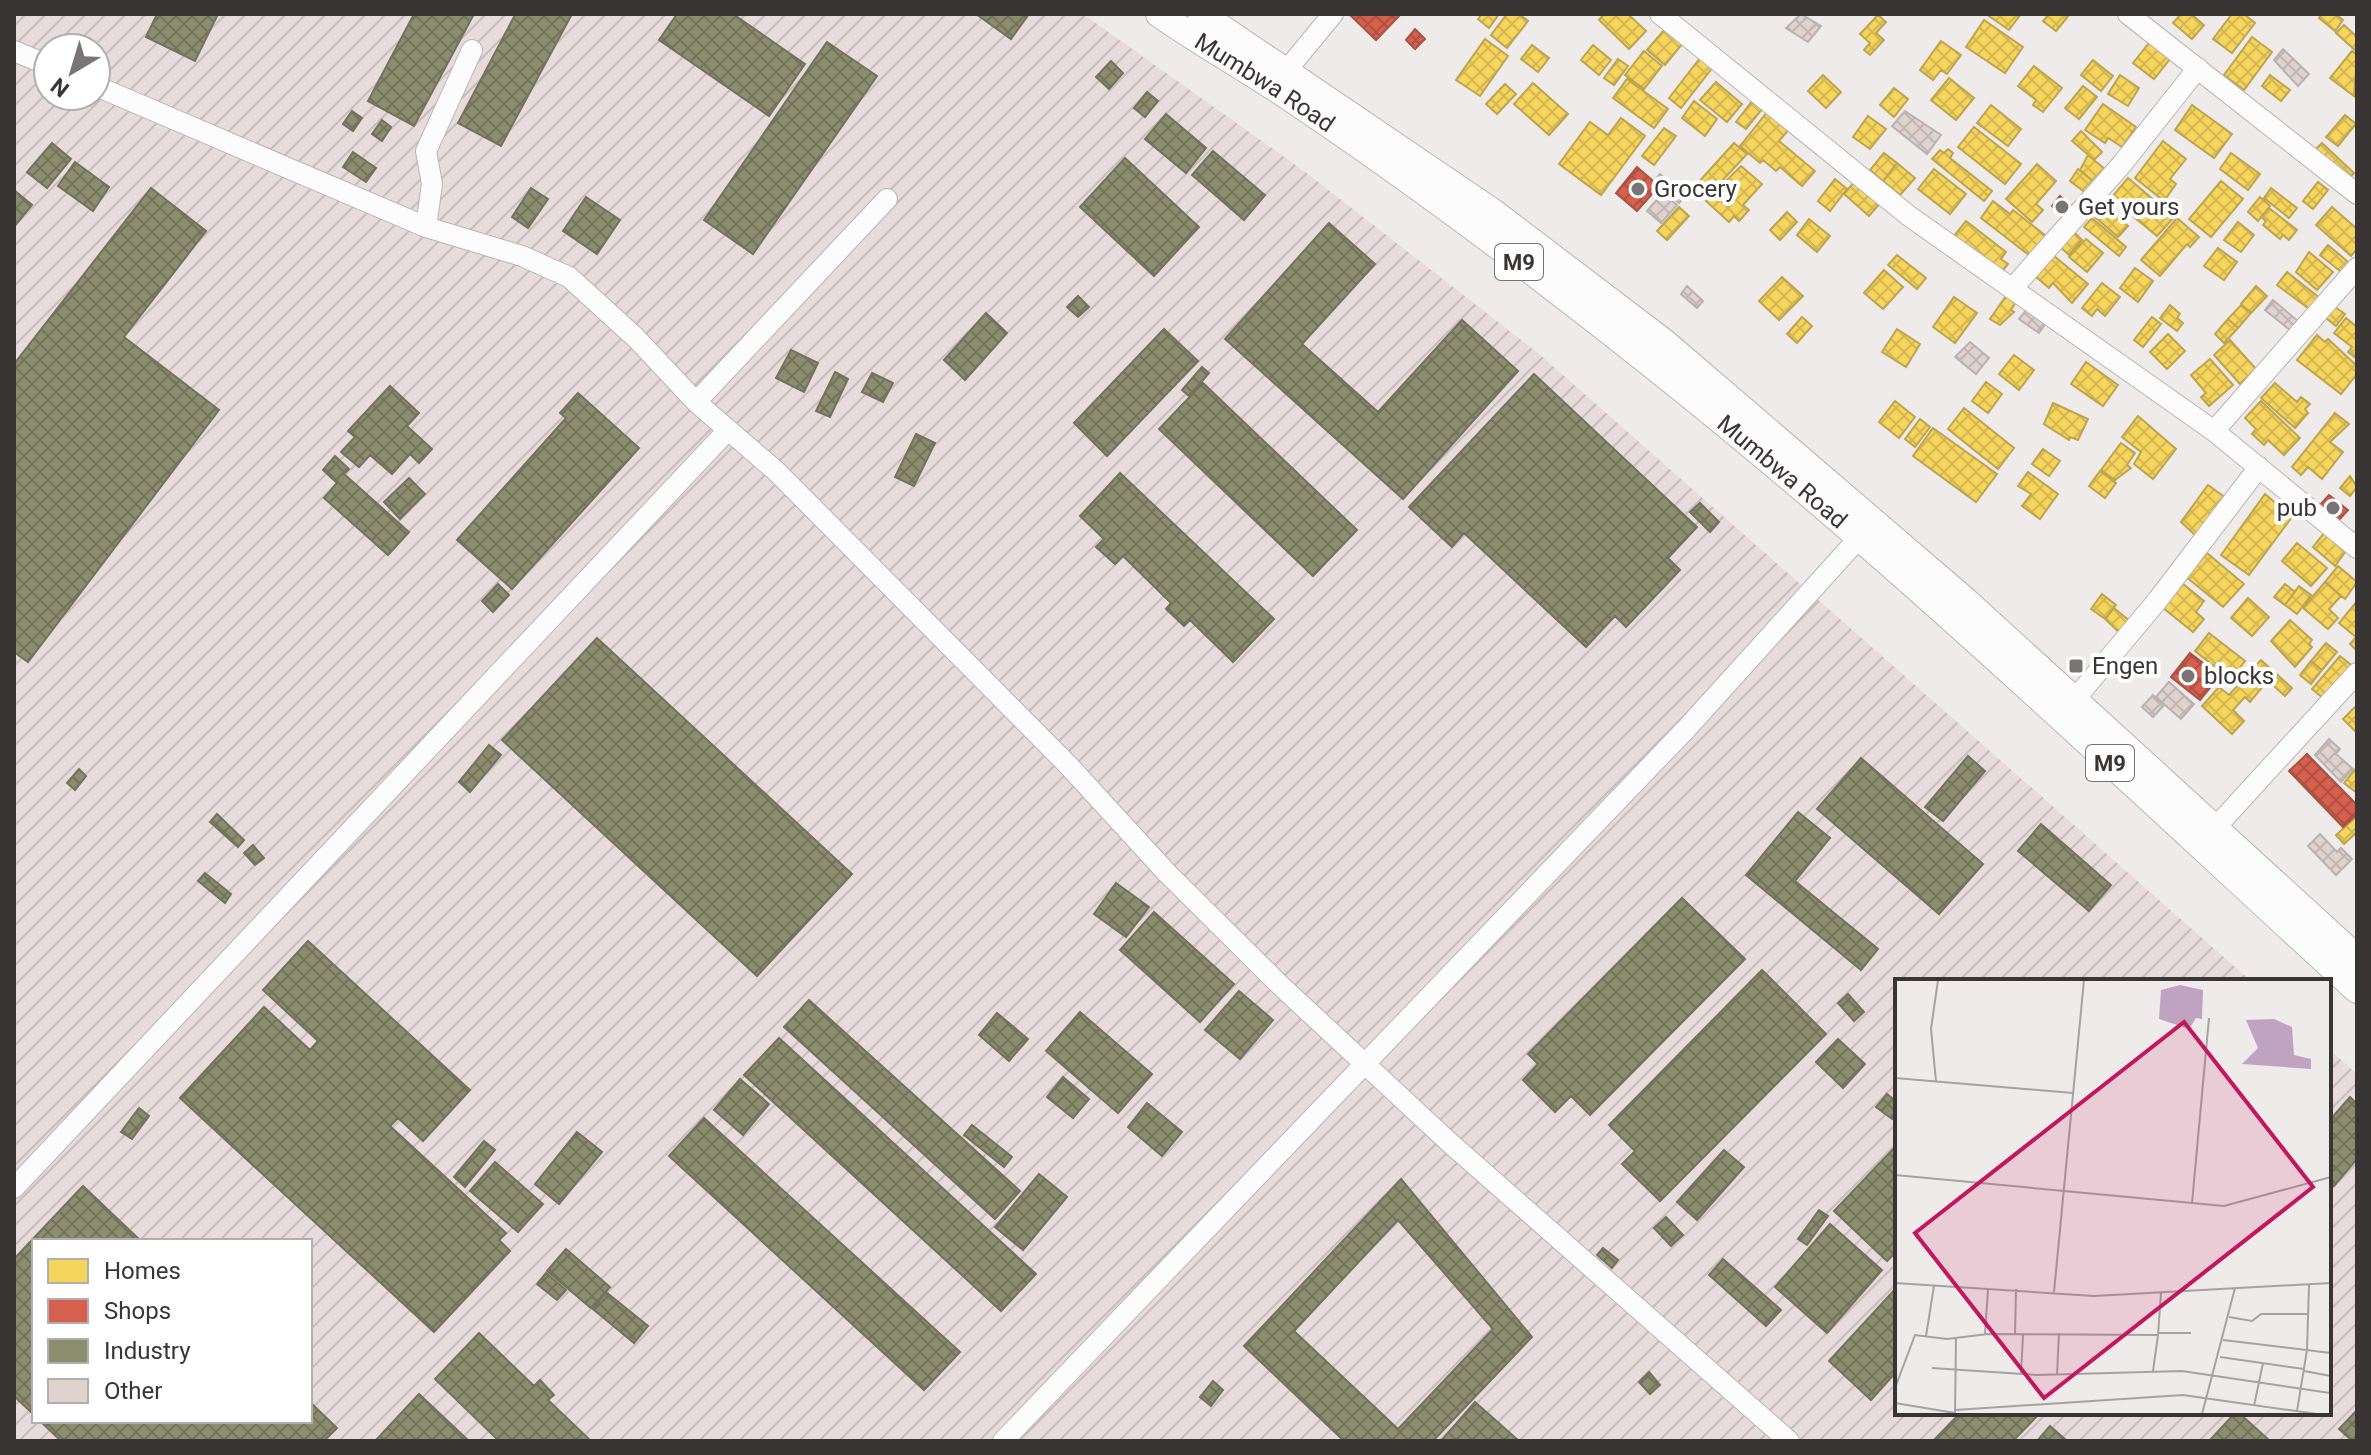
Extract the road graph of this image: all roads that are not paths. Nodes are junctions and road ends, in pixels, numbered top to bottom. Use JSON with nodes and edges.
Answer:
{"nodes":[{"id":1,"x":1159,"y":14,"type":"edge"},
{"id":2,"x":1201,"y":14,"type":"edge"},
{"id":3,"x":1333,"y":14,"type":"edge"},
{"id":4,"x":1660,"y":14,"type":"edge"},
{"id":5,"x":2128,"y":14,"type":"edge"},
{"id":6,"x":472,"y":50,"type":"dead end"},
{"id":7,"x":2198,"y":68,"type":"junction"},
{"id":8,"x":1286,"y":71,"type":"junction"},
{"id":9,"x":112,"y":93,"type":"edge"},
{"id":10,"x":2357,"y":194,"type":"edge"},
{"id":11,"x":887,"y":199,"type":"dead end"},
{"id":12,"x":426,"y":227,"type":"junction"},
{"id":13,"x":2357,"y":268,"type":"edge"},
{"id":14,"x":2012,"y":289,"type":"junction"},
{"id":15,"x":696,"y":402,"type":"junction"},
{"id":16,"x":728,"y":430,"type":"junction"},
{"id":17,"x":2214,"y":431,"type":"junction"},
{"id":18,"x":2259,"y":467,"type":"junction"},
{"id":19,"x":1867,"y":529,"type":"junction"},
{"id":20,"x":2357,"y":548,"type":"edge"},
{"id":21,"x":2357,"y":673,"type":"edge"},
{"id":22,"x":2068,"y":708,"type":"junction"},
{"id":23,"x":2215,"y":828,"type":"junction"},
{"id":24,"x":2357,"y":958,"type":"edge"},
{"id":25,"x":2357,"y":990,"type":"edge"},
{"id":26,"x":1366,"y":1065,"type":"junction"},
{"id":27,"x":14,"y":1188,"type":"edge"},
{"id":28,"x":1003,"y":1441,"type":"edge"},
{"id":29,"x":1789,"y":1441,"type":"edge"}],
"edges":[{"from":1,"to":19,"type":"main road","name":"Mumbwa Road","number":"M9"},
{"from":2,"to":8,"type":"main road","name":"Mumbwa Road","number":"M9"},
{"from":3,"to":8,"type":"street"},
{"from":4,"to":14,"type":"street"},
{"from":5,"to":7,"type":"street"},
{"from":6,"to":12,"type":"street"},
{"from":7,"to":10,"type":"street"},
{"from":7,"to":14,"type":"street"},
{"from":8,"to":19,"type":"main road","name":"Mumbwa Road","number":"M9"},
{"from":9,"to":12,"type":"street"},
{"from":11,"to":15,"type":"street"},
{"from":12,"to":15,"type":"street"},
{"from":13,"to":17,"type":"street"},
{"from":14,"to":17,"type":"street"},
{"from":15,"to":16,"type":"street"},
{"from":16,"to":26,"type":"street"},
{"from":16,"to":27,"type":"street"},
{"from":17,"to":18,"type":"street"},
{"from":18,"to":20,"type":"street"},
{"from":18,"to":22,"type":"street"},
{"from":19,"to":22,"type":"main road","name":"Mumbwa Road","number":"M9"},
{"from":19,"to":26,"type":"street"},
{"from":21,"to":23,"type":"street"},
{"from":22,"to":23,"type":"main road","name":"Mumbwa Road","number":"M9"},
{"from":22,"to":25,"type":"main road","name":"Mumbwa Road","number":"M9"},
{"from":23,"to":24,"type":"main road","name":"Mumbwa Road","number":"M9"},
{"from":26,"to":28,"type":"street"},
{"from":26,"to":29,"type":"street"}]}
